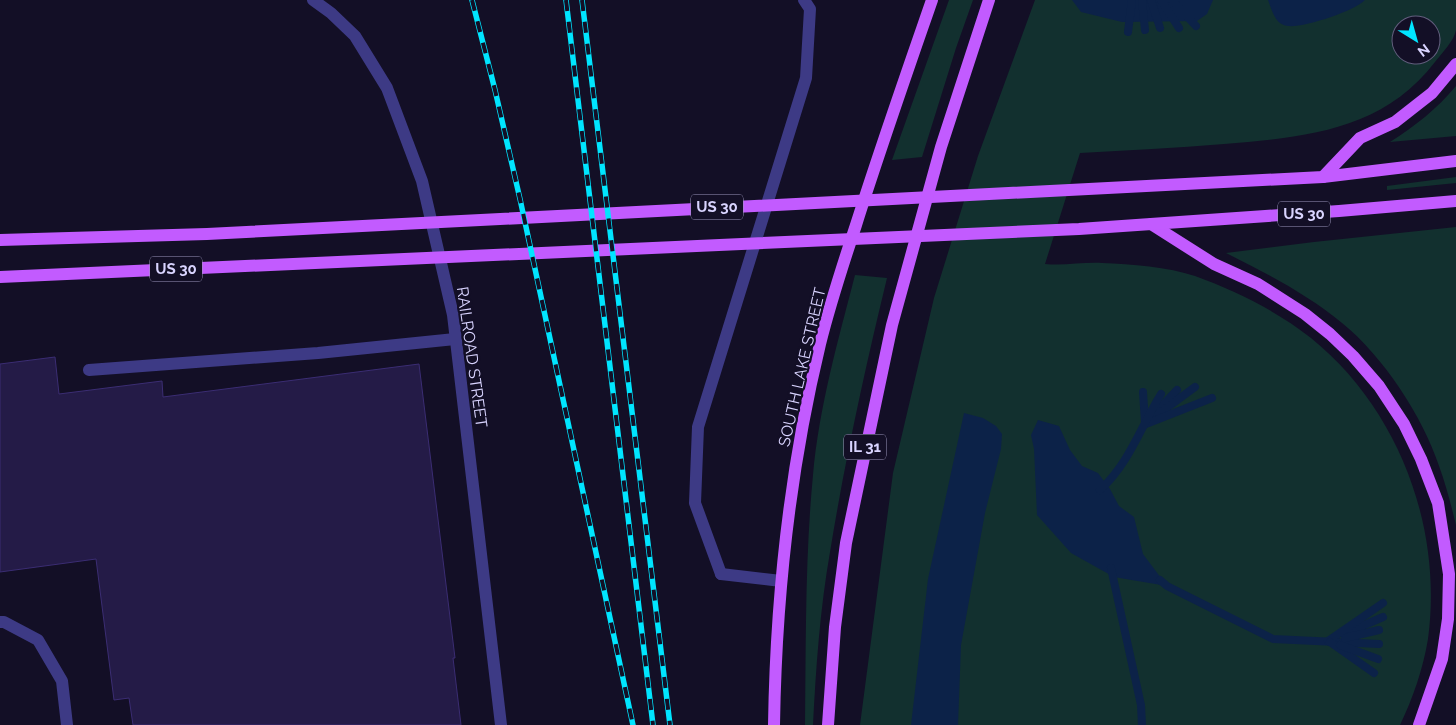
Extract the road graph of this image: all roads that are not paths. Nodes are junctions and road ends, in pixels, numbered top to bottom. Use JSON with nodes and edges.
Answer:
{"nodes":[{"id":1,"x":313,"y":0,"type":"edge"},
{"id":2,"x":804,"y":0,"type":"edge"},
{"id":3,"x":932,"y":0,"type":"edge"},
{"id":4,"x":990,"y":0,"type":"edge"},
{"id":5,"x":1456,"y":64,"type":"edge"},
{"id":6,"x":1456,"y":161,"type":"edge"},
{"id":7,"x":1323,"y":177,"type":"junction"},
{"id":8,"x":1456,"y":201,"type":"edge"},
{"id":9,"x":1151,"y":224,"type":"junction"},
{"id":10,"x":0,"y":240,"type":"edge"},
{"id":11,"x":0,"y":277,"type":"edge"},
{"id":12,"x":456,"y":339,"type":"junction"},
{"id":13,"x":90,"y":370,"type":"dead end"},
{"id":14,"x":781,"y":581,"type":"junction"},
{"id":15,"x":0,"y":622,"type":"edge"},
{"id":16,"x":67,"y":725,"type":"edge"},
{"id":17,"x":501,"y":725,"type":"edge"},
{"id":18,"x":774,"y":725,"type":"edge"},
{"id":19,"x":828,"y":725,"type":"edge"},
{"id":20,"x":1419,"y":725,"type":"edge"}],
"edges":[{"from":1,"to":12,"type":"street","name":"RAILROAD STREET"},
{"from":2,"to":14,"type":"street"},
{"from":3,"to":14,"type":"main road","name":"SOUTH LAKE STREET"},
{"from":4,"to":19,"type":"main road","number":"IL 31"},
{"from":5,"to":7,"type":"main road"},
{"from":6,"to":7,"type":"main road","number":"US 30"},
{"from":7,"to":10,"type":"main road","number":"US 30"},
{"from":8,"to":9,"type":"main road","number":"US 30"},
{"from":9,"to":11,"type":"main road","number":"US 30"},
{"from":9,"to":20,"type":"main road"},
{"from":12,"to":13,"type":"street"},
{"from":12,"to":17,"type":"street","name":"RAILROAD STREET"},
{"from":14,"to":18,"type":"main road","name":"SOUTH LAKE STREET"},
{"from":15,"to":16,"type":"street"}]}
